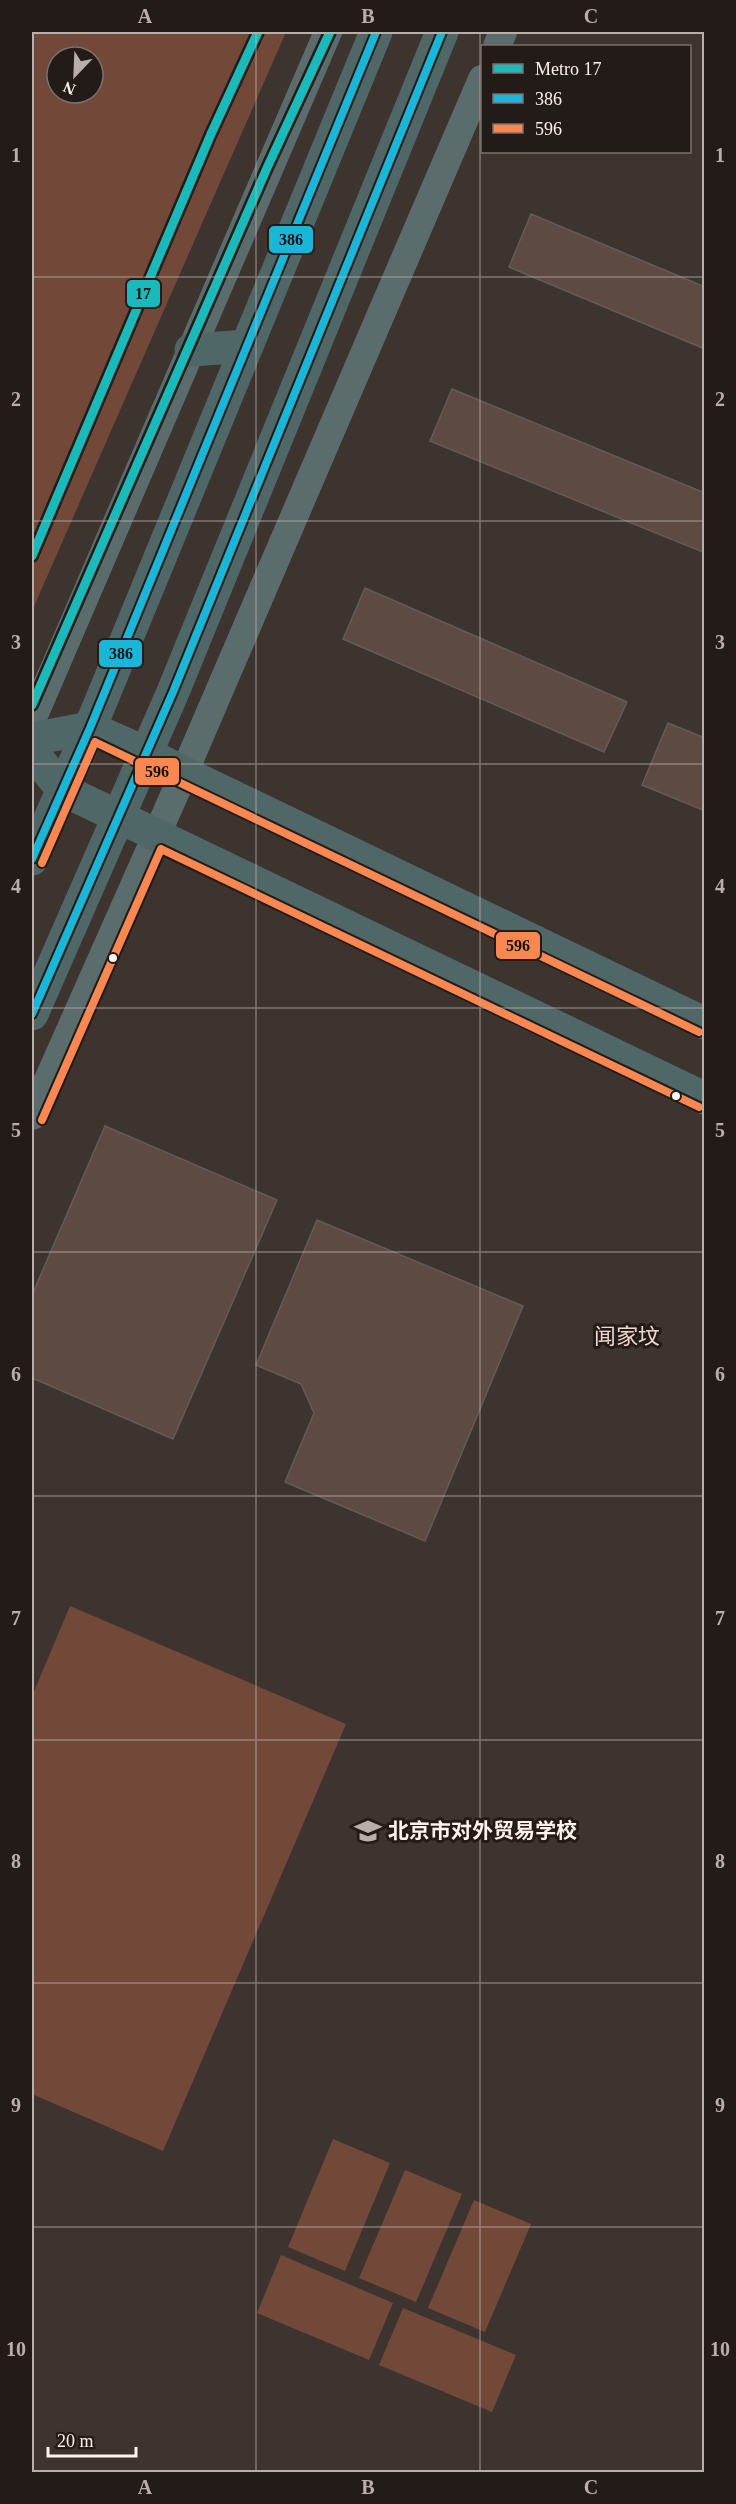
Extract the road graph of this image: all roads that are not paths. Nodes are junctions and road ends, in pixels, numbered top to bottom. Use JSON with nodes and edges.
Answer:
{"nodes":[{"id":1,"x":328,"y":32,"type":"edge"},
{"id":2,"x":376,"y":32,"type":"edge"},
{"id":3,"x":442,"y":32,"type":"edge"},
{"id":4,"x":481,"y":85,"type":"edge"},
{"id":5,"x":247,"y":345,"type":"junction"},
{"id":6,"x":191,"y":350,"type":"junction"},
{"id":7,"x":32,"y":720,"type":"edge"},
{"id":8,"x":90,"y":728,"type":"junction"},
{"id":9,"x":32,"y":740,"type":"edge"},
{"id":10,"x":32,"y":752,"type":"edge"},
{"id":11,"x":146,"y":753,"type":"junction"},
{"id":12,"x":184,"y":773,"type":"junction"},
{"id":13,"x":63,"y":790,"type":"junction"},
{"id":14,"x":118,"y":817,"type":"junction"},
{"id":15,"x":156,"y":835,"type":"junction"},
{"id":16,"x":32,"y":859,"type":"edge"},
{"id":17,"x":32,"y":1014,"type":"edge"},
{"id":18,"x":705,"y":1023,"type":"edge"},
{"id":19,"x":705,"y":1098,"type":"edge"},
{"id":20,"x":32,"y":1116,"type":"edge"}],
"edges":[{"from":1,"to":6,"type":"street"},
{"from":2,"to":5,"type":"main road"},
{"from":3,"to":11,"type":"main road"},
{"from":4,"to":12,"type":"street"},
{"from":5,"to":6,"type":"main road"},
{"from":5,"to":8,"type":"main road"},
{"from":6,"to":7,"type":"street"},
{"from":8,"to":9,"type":"main road"},
{"from":8,"to":11,"type":"main road"},
{"from":8,"to":13,"type":"main road"},
{"from":10,"to":13,"type":"main road"},
{"from":11,"to":12,"type":"main road"},
{"from":11,"to":14,"type":"main road"},
{"from":12,"to":15,"type":"street"},
{"from":12,"to":18,"type":"main road"},
{"from":13,"to":14,"type":"main road"},
{"from":13,"to":16,"type":"main road"},
{"from":14,"to":15,"type":"main road"},
{"from":14,"to":17,"type":"main road"},
{"from":15,"to":19,"type":"main road"},
{"from":15,"to":20,"type":"street"}]}
